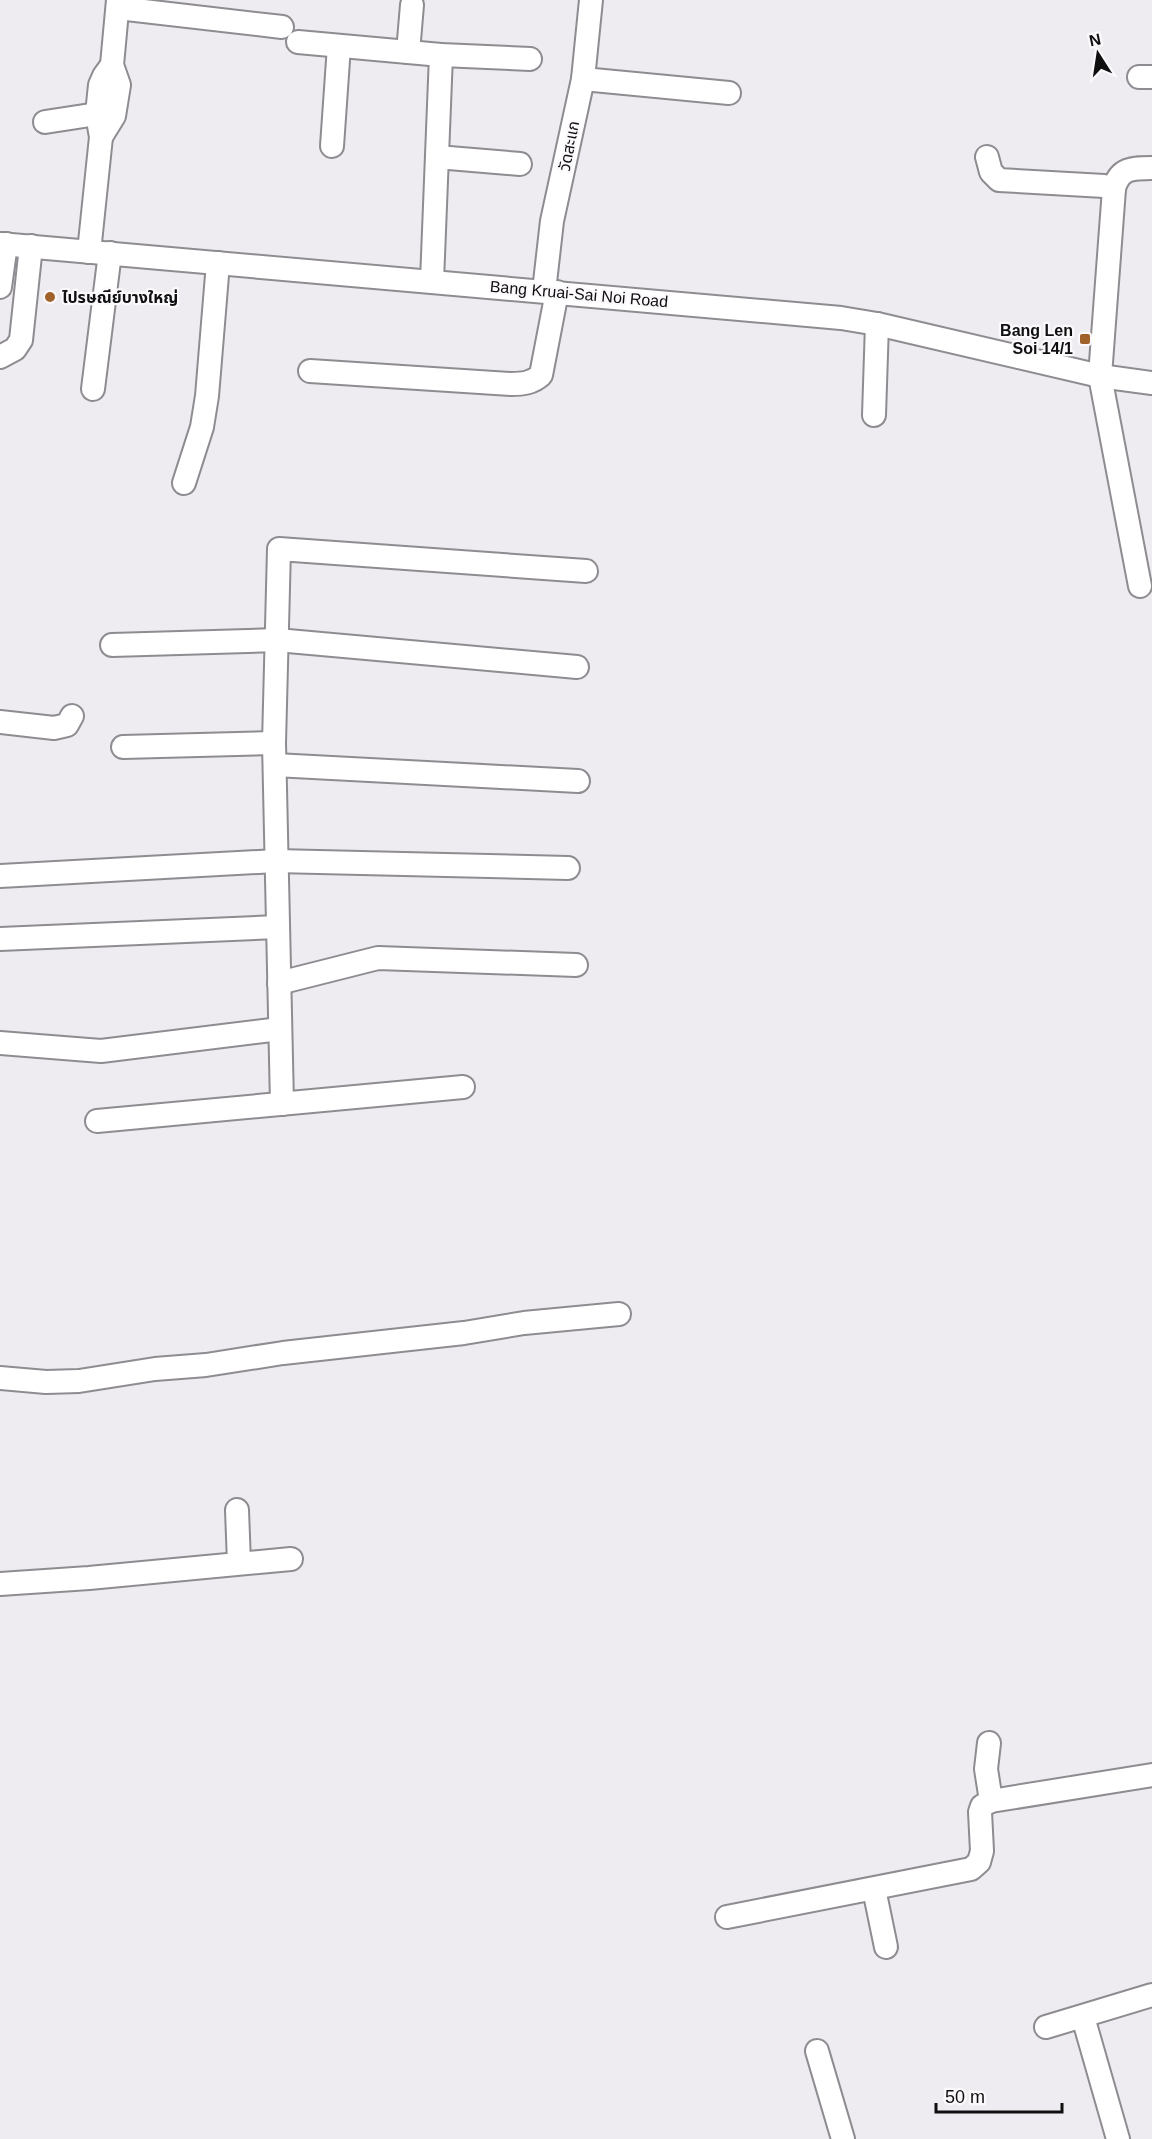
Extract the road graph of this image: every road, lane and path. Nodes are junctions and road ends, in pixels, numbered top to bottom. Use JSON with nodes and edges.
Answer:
{"nodes":[{"id":1,"x":591,"y":0,"type":"edge"},
{"id":2,"x":118,"y":4,"type":"edge"},
{"id":3,"x":412,"y":6,"type":"dead end"},
{"id":4,"x":339,"y":46,"type":"junction"},
{"id":5,"x":408,"y":52,"type":"junction"},
{"id":6,"x":441,"y":55,"type":"junction"},
{"id":7,"x":530,"y":59,"type":"dead end"},
{"id":8,"x":582,"y":79,"type":"junction"},
{"id":9,"x":729,"y":93,"type":"dead end"},
{"id":10,"x":106,"y":115,"type":"junction"},
{"id":11,"x":45,"y":122,"type":"dead end"},
{"id":12,"x":332,"y":146,"type":"dead end"},
{"id":13,"x":437,"y":157,"type":"junction"},
{"id":14,"x":987,"y":157,"type":"dead end"},
{"id":15,"x":520,"y":164,"type":"dead end"},
{"id":16,"x":1152,"y":168,"type":"edge"},
{"id":17,"x":1114,"y":189,"type":"junction"},
{"id":18,"x":3,"y":244,"type":"edge"},
{"id":19,"x":31,"y":246,"type":"junction"},
{"id":20,"x":99,"y":253,"type":"junction"},
{"id":21,"x":218,"y":263,"type":"junction"},
{"id":22,"x":432,"y":281,"type":"junction"},
{"id":23,"x":0,"y":287,"type":"edge"},
{"id":24,"x":550,"y":292,"type":"junction"},
{"id":25,"x":877,"y":324,"type":"junction"},
{"id":26,"x":0,"y":357,"type":"edge"},
{"id":27,"x":310,"y":370,"type":"dead end"},
{"id":28,"x":1100,"y":376,"type":"junction"},
{"id":29,"x":1152,"y":383,"type":"edge"},
{"id":30,"x":93,"y":389,"type":"dead end"},
{"id":31,"x":874,"y":415,"type":"dead end"},
{"id":32,"x":184,"y":483,"type":"dead end"},
{"id":33,"x":586,"y":571,"type":"dead end"},
{"id":34,"x":1140,"y":586,"type":"dead end"},
{"id":35,"x":277,"y":640,"type":"junction"},
{"id":36,"x":112,"y":645,"type":"dead end"},
{"id":37,"x":577,"y":667,"type":"dead end"},
{"id":38,"x":72,"y":716,"type":"dead end"},
{"id":39,"x":0,"y":722,"type":"edge"},
{"id":40,"x":123,"y":747,"type":"dead end"},
{"id":41,"x":275,"y":754,"type":"junction"},
{"id":42,"x":578,"y":781,"type":"dead end"},
{"id":43,"x":276,"y":861,"type":"junction"},
{"id":44,"x":568,"y":868,"type":"dead end"},
{"id":45,"x":0,"y":876,"type":"edge"},
{"id":46,"x":278,"y":927,"type":"junction"},
{"id":47,"x":0,"y":939,"type":"edge"},
{"id":48,"x":576,"y":965,"type":"dead end"},
{"id":49,"x":279,"y":983,"type":"junction"},
{"id":50,"x":280,"y":1029,"type":"junction"},
{"id":51,"x":0,"y":1043,"type":"edge"},
{"id":52,"x":463,"y":1087,"type":"dead end"},
{"id":53,"x":282,"y":1104,"type":"junction"},
{"id":54,"x":97,"y":1121,"type":"dead end"},
{"id":55,"x":619,"y":1314,"type":"dead end"},
{"id":56,"x":0,"y":1378,"type":"edge"},
{"id":57,"x":237,"y":1510,"type":"dead end"},
{"id":58,"x":291,"y":1559,"type":"dead end"},
{"id":59,"x":239,"y":1563,"type":"junction"},
{"id":60,"x":0,"y":1584,"type":"edge"},
{"id":61,"x":990,"y":1743,"type":"dead end"},
{"id":62,"x":1152,"y":1775,"type":"edge"},
{"id":63,"x":991,"y":1801,"type":"junction"},
{"id":64,"x":874,"y":1889,"type":"junction"},
{"id":65,"x":727,"y":1917,"type":"dead end"},
{"id":66,"x":886,"y":1947,"type":"dead end"},
{"id":67,"x":1152,"y":1995,"type":"edge"},
{"id":68,"x":1083,"y":2017,"type":"junction"},
{"id":69,"x":1046,"y":2027,"type":"dead end"},
{"id":70,"x":817,"y":2050,"type":"dead end"},
{"id":71,"x":843,"y":2139,"type":"edge"},
{"id":72,"x":1118,"y":2139,"type":"edge"}],
"edges":[{"from":1,"to":8,"type":"street","name":"วัดสะแก"},
{"from":2,"to":4,"type":"street"},
{"from":2,"to":10,"type":"street"},
{"from":3,"to":5,"type":"street"},
{"from":4,"to":5,"type":"street"},
{"from":4,"to":12,"type":"street"},
{"from":5,"to":6,"type":"street"},
{"from":6,"to":7,"type":"street"},
{"from":6,"to":13,"type":"street"},
{"from":8,"to":9,"type":"street"},
{"from":8,"to":24,"type":"street","name":"วัดสะแก"},
{"from":10,"to":11,"type":"street"},
{"from":10,"to":20,"type":"street"},
{"from":13,"to":15,"type":"street"},
{"from":13,"to":22,"type":"street"},
{"from":14,"to":17,"type":"street"},
{"from":16,"to":17,"type":"street"},
{"from":17,"to":28,"type":"street"},
{"from":18,"to":19,"type":"street","name":"Bang Kruai-Sai Noi Road"},
{"from":18,"to":23,"type":"street"},
{"from":19,"to":20,"type":"street","name":"Bang Kruai-Sai Noi Road"},
{"from":19,"to":26,"type":"street"},
{"from":20,"to":21,"type":"street","name":"Bang Kruai-Sai Noi Road"},
{"from":20,"to":30,"type":"street"},
{"from":21,"to":22,"type":"street","name":"Bang Kruai-Sai Noi Road"},
{"from":21,"to":32,"type":"street"},
{"from":22,"to":24,"type":"street","name":"Bang Kruai-Sai Noi Road"},
{"from":24,"to":25,"type":"street","name":"Bang Kruai-Sai Noi Road"},
{"from":24,"to":27,"type":"street","name":"วัดสะแก"},
{"from":25,"to":28,"type":"street","name":"Bang Kruai-Sai Noi Road"},
{"from":25,"to":31,"type":"street"},
{"from":28,"to":29,"type":"street","name":"Bang Kruai-Sai Noi Road"},
{"from":28,"to":34,"type":"street"},
{"from":33,"to":35,"type":"street"},
{"from":35,"to":36,"type":"street"},
{"from":35,"to":37,"type":"street"},
{"from":35,"to":41,"type":"street"},
{"from":38,"to":39,"type":"street"},
{"from":40,"to":41,"type":"street"},
{"from":41,"to":42,"type":"street"},
{"from":41,"to":43,"type":"street"},
{"from":43,"to":44,"type":"street"},
{"from":43,"to":45,"type":"street"},
{"from":43,"to":46,"type":"street"},
{"from":46,"to":47,"type":"street"},
{"from":46,"to":49,"type":"street"},
{"from":48,"to":49,"type":"street"},
{"from":49,"to":50,"type":"street"},
{"from":50,"to":51,"type":"street"},
{"from":50,"to":53,"type":"street"},
{"from":52,"to":53,"type":"street"},
{"from":53,"to":54,"type":"street"},
{"from":55,"to":56,"type":"street"},
{"from":57,"to":59,"type":"street"},
{"from":58,"to":59,"type":"street"},
{"from":59,"to":60,"type":"street"},
{"from":61,"to":63,"type":"street"},
{"from":62,"to":63,"type":"street"},
{"from":63,"to":64,"type":"street"},
{"from":64,"to":65,"type":"street"},
{"from":64,"to":66,"type":"street"},
{"from":67,"to":68,"type":"street"},
{"from":68,"to":69,"type":"street"},
{"from":68,"to":72,"type":"street"},
{"from":70,"to":71,"type":"street"}]}
